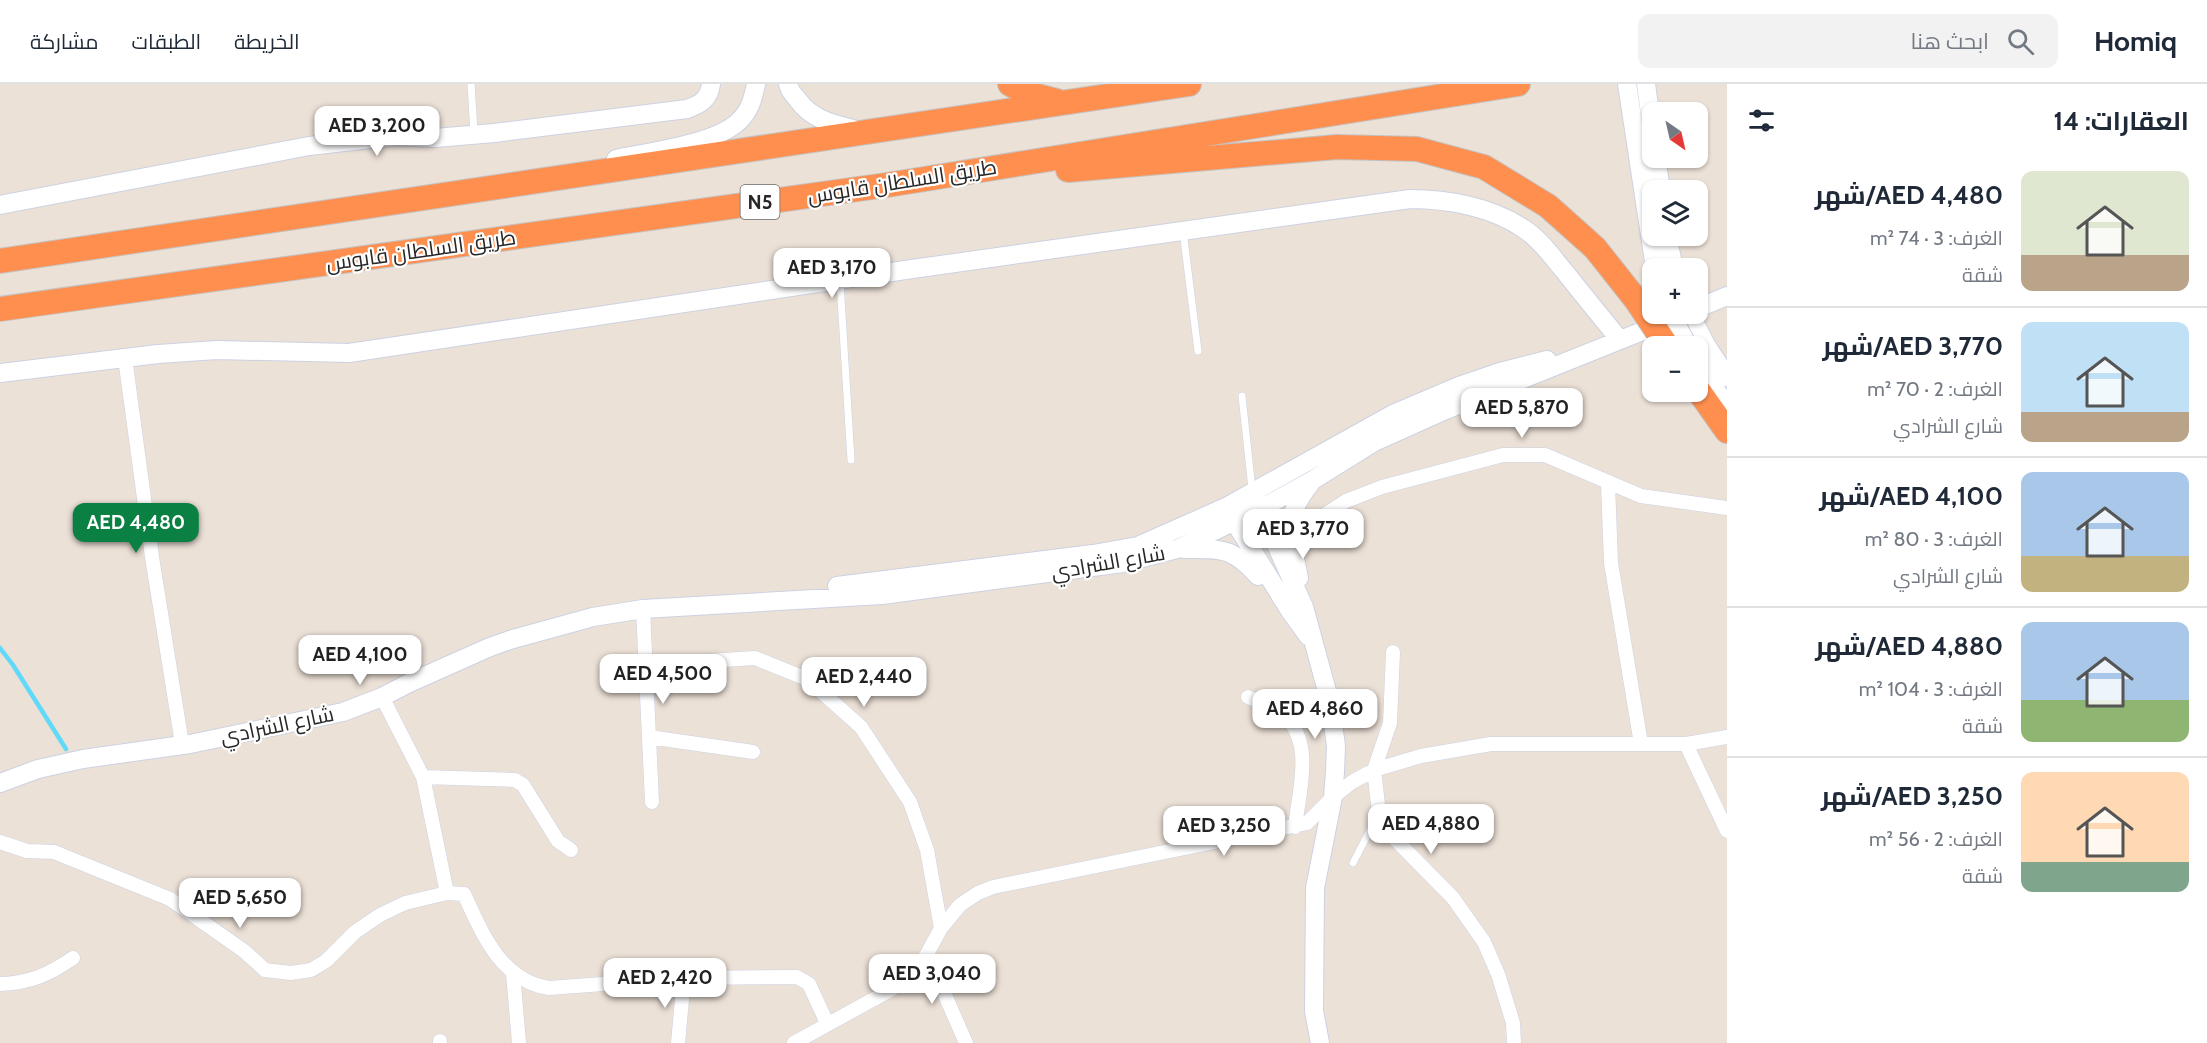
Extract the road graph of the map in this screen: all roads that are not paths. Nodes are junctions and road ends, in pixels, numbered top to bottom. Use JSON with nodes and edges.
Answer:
{"nodes":[{"id":1,"x":471,"y":84,"type":"edge"},
{"id":2,"x":711,"y":84,"type":"edge"},
{"id":3,"x":756,"y":84,"type":"edge"},
{"id":4,"x":788,"y":84,"type":"edge"},
{"id":5,"x":1010,"y":84,"type":"edge"},
{"id":6,"x":1189,"y":84,"type":"edge"},
{"id":7,"x":1518,"y":84,"type":"edge"},
{"id":8,"x":1627,"y":84,"type":"edge"},
{"id":9,"x":1646,"y":84,"type":"edge"},
{"id":10,"x":1648,"y":102,"type":"edge"},
{"id":11,"x":1062,"y":103,"type":"junction"},
{"id":12,"x":868,"y":132,"type":"junction"},
{"id":13,"x":474,"y":135,"type":"junction"},
{"id":14,"x":886,"y":185,"type":"junction"},
{"id":15,"x":463,"y":193,"type":"junction"},
{"id":16,"x":0,"y":205,"type":"edge"},
{"id":17,"x":1183,"y":231,"type":"junction"},
{"id":18,"x":1653,"y":258,"type":"edge"},
{"id":19,"x":0,"y":261,"type":"edge"},
{"id":20,"x":840,"y":279,"type":"junction"},
{"id":21,"x":1727,"y":297,"type":"edge"},
{"id":22,"x":1708,"y":304,"type":"edge"},
{"id":23,"x":0,"y":309,"type":"edge"},
{"id":24,"x":1660,"y":324,"type":"edge"},
{"id":25,"x":1660,"y":336,"type":"edge"},
{"id":26,"x":1620,"y":340,"type":"junction"},
{"id":27,"x":1596,"y":350,"type":"junction"},
{"id":28,"x":1198,"y":351,"type":"dead end"},
{"id":29,"x":125,"y":358,"type":"junction"},
{"id":30,"x":0,"y":372,"type":"edge"},
{"id":31,"x":1708,"y":372,"type":"edge"},
{"id":32,"x":1708,"y":377,"type":"edge"},
{"id":33,"x":1727,"y":377,"type":"edge"},
{"id":34,"x":1708,"y":381,"type":"edge"},
{"id":35,"x":1242,"y":396,"type":"dead end"},
{"id":36,"x":1727,"y":406,"type":"edge"},
{"id":37,"x":1727,"y":431,"type":"edge"},
{"id":38,"x":851,"y":460,"type":"dead end"},
{"id":39,"x":1313,"y":480,"type":"junction"},
{"id":40,"x":1608,"y":484,"type":"junction"},
{"id":41,"x":1256,"y":501,"type":"junction"},
{"id":42,"x":1727,"y":508,"type":"edge"},
{"id":43,"x":1230,"y":514,"type":"junction"},
{"id":44,"x":1323,"y":516,"type":"dead end"},
{"id":45,"x":1177,"y":549,"type":"junction"},
{"id":46,"x":720,"y":604,"type":"junction"},
{"id":47,"x":643,"y":609,"type":"junction"},
{"id":48,"x":1297,"y":609,"type":"junction"},
{"id":49,"x":1393,"y":652,"type":"dead end"},
{"id":50,"x":646,"y":665,"type":"junction"},
{"id":51,"x":382,"y":697,"type":"junction"},
{"id":52,"x":1248,"y":697,"type":"dead end"},
{"id":53,"x":649,"y":737,"type":"junction"},
{"id":54,"x":1727,"y":737,"type":"edge"},
{"id":55,"x":182,"y":744,"type":"junction"},
{"id":56,"x":1641,"y":744,"type":"junction"},
{"id":57,"x":1686,"y":744,"type":"junction"},
{"id":58,"x":753,"y":752,"type":"dead end"},
{"id":59,"x":1374,"y":770,"type":"junction"},
{"id":60,"x":423,"y":777,"type":"junction"},
{"id":61,"x":0,"y":783,"type":"edge"},
{"id":62,"x":1333,"y":797,"type":"junction"},
{"id":63,"x":652,"y":802,"type":"dead end"},
{"id":64,"x":1380,"y":813,"type":"junction"},
{"id":65,"x":1295,"y":827,"type":"junction"},
{"id":66,"x":1727,"y":831,"type":"edge"},
{"id":67,"x":0,"y":842,"type":"edge"},
{"id":68,"x":571,"y":850,"type":"dead end"},
{"id":69,"x":1353,"y":863,"type":"dead end"},
{"id":70,"x":447,"y":893,"type":"junction"},
{"id":71,"x":941,"y":928,"type":"junction"},
{"id":72,"x":927,"y":954,"type":"junction"},
{"id":73,"x":73,"y":958,"type":"dead end"},
{"id":74,"x":513,"y":973,"type":"junction"},
{"id":75,"x":684,"y":978,"type":"junction"},
{"id":76,"x":0,"y":984,"type":"edge"},
{"id":77,"x":827,"y":1023,"type":"junction"},
{"id":78,"x":519,"y":1043,"type":"edge"},
{"id":79,"x":678,"y":1043,"type":"edge"},
{"id":80,"x":794,"y":1043,"type":"edge"},
{"id":81,"x":966,"y":1043,"type":"edge"},
{"id":82,"x":1320,"y":1043,"type":"edge"},
{"id":83,"x":1514,"y":1043,"type":"edge"}],
"edges":[{"from":1,"to":13,"type":"lane"},
{"from":2,"to":13,"type":"street"},
{"from":3,"to":15,"type":"street"},
{"from":4,"to":12,"type":"street"},
{"from":5,"to":11,"type":"highway"},
{"from":6,"to":11,"type":"highway"},
{"from":7,"to":14,"type":"highway","name":"طريق السلطان قابوس","number":"N5"},
{"from":8,"to":18,"type":"street"},
{"from":9,"to":10,"type":"street"},
{"from":11,"to":12,"type":"highway"},
{"from":12,"to":15,"type":"highway"},
{"from":13,"to":16,"type":"street"},
{"from":14,"to":23,"type":"highway","name":"طريق السلطان قابوس","number":"N5"},
{"from":14,"to":25,"type":"highway","bridge":true},
{"from":15,"to":19,"type":"highway"},
{"from":17,"to":20,"type":"street"},
{"from":17,"to":26,"type":"street"},
{"from":17,"to":28,"type":"lane"},
{"from":20,"to":29,"type":"street"},
{"from":20,"to":38,"type":"lane"},
{"from":21,"to":22,"type":"street"},
{"from":24,"to":26,"type":"street","name":"شارع الشرادي"},
{"from":26,"to":27,"type":"street","name":"شارع الشرادي"},
{"from":27,"to":39,"type":"street","name":"شارع الشرادي"},
{"from":27,"to":41,"type":"street","name":"شارع الشرادي"},
{"from":29,"to":30,"type":"street"},
{"from":29,"to":55,"type":"street"},
{"from":31,"to":33,"type":"street"},
{"from":32,"to":36,"type":"street"},
{"from":34,"to":37,"type":"highway"},
{"from":35,"to":41,"type":"lane"},
{"from":39,"to":41,"type":"street","name":"شارع الشرادي"},
{"from":39,"to":48,"type":"street"},
{"from":40,"to":42,"type":"street"},
{"from":40,"to":44,"type":"street"},
{"from":40,"to":56,"type":"street"},
{"from":41,"to":43,"type":"street","name":"شارع الشرادي"},
{"from":41,"to":48,"type":"street"},
{"from":43,"to":45,"type":"street","name":"شارع الشرادي"},
{"from":43,"to":46,"type":"street","name":"شارع الشرادي"},
{"from":43,"to":48,"type":"street"},
{"from":45,"to":46,"type":"street","name":"شارع الشرادي"},
{"from":45,"to":48,"type":"street"},
{"from":46,"to":47,"type":"street","name":"شارع الشرادي"},
{"from":47,"to":50,"type":"street"},
{"from":47,"to":51,"type":"street","name":"شارع الشرادي"},
{"from":48,"to":62,"type":"street"},
{"from":49,"to":59,"type":"street"},
{"from":50,"to":53,"type":"street"},
{"from":50,"to":71,"type":"street"},
{"from":51,"to":55,"type":"street","name":"شارع الشرادي"},
{"from":51,"to":60,"type":"street"},
{"from":52,"to":65,"type":"street"},
{"from":53,"to":58,"type":"street"},
{"from":53,"to":63,"type":"street"},
{"from":54,"to":57,"type":"street"},
{"from":55,"to":61,"type":"street","name":"شارع الشرادي"},
{"from":56,"to":57,"type":"street"},
{"from":56,"to":59,"type":"street"},
{"from":57,"to":66,"type":"street"},
{"from":59,"to":62,"type":"street"},
{"from":59,"to":64,"type":"street"},
{"from":60,"to":68,"type":"street"},
{"from":60,"to":70,"type":"street"},
{"from":62,"to":65,"type":"street"},
{"from":62,"to":82,"type":"street"},
{"from":64,"to":69,"type":"lane"},
{"from":64,"to":83,"type":"street"},
{"from":65,"to":71,"type":"street"},
{"from":67,"to":70,"type":"street"},
{"from":70,"to":74,"type":"street"},
{"from":71,"to":72,"type":"street"},
{"from":72,"to":77,"type":"street"},
{"from":72,"to":81,"type":"street"},
{"from":73,"to":76,"type":"street"},
{"from":74,"to":75,"type":"street"},
{"from":74,"to":78,"type":"street"},
{"from":75,"to":77,"type":"street"},
{"from":75,"to":79,"type":"street"},
{"from":77,"to":80,"type":"street"}]}
